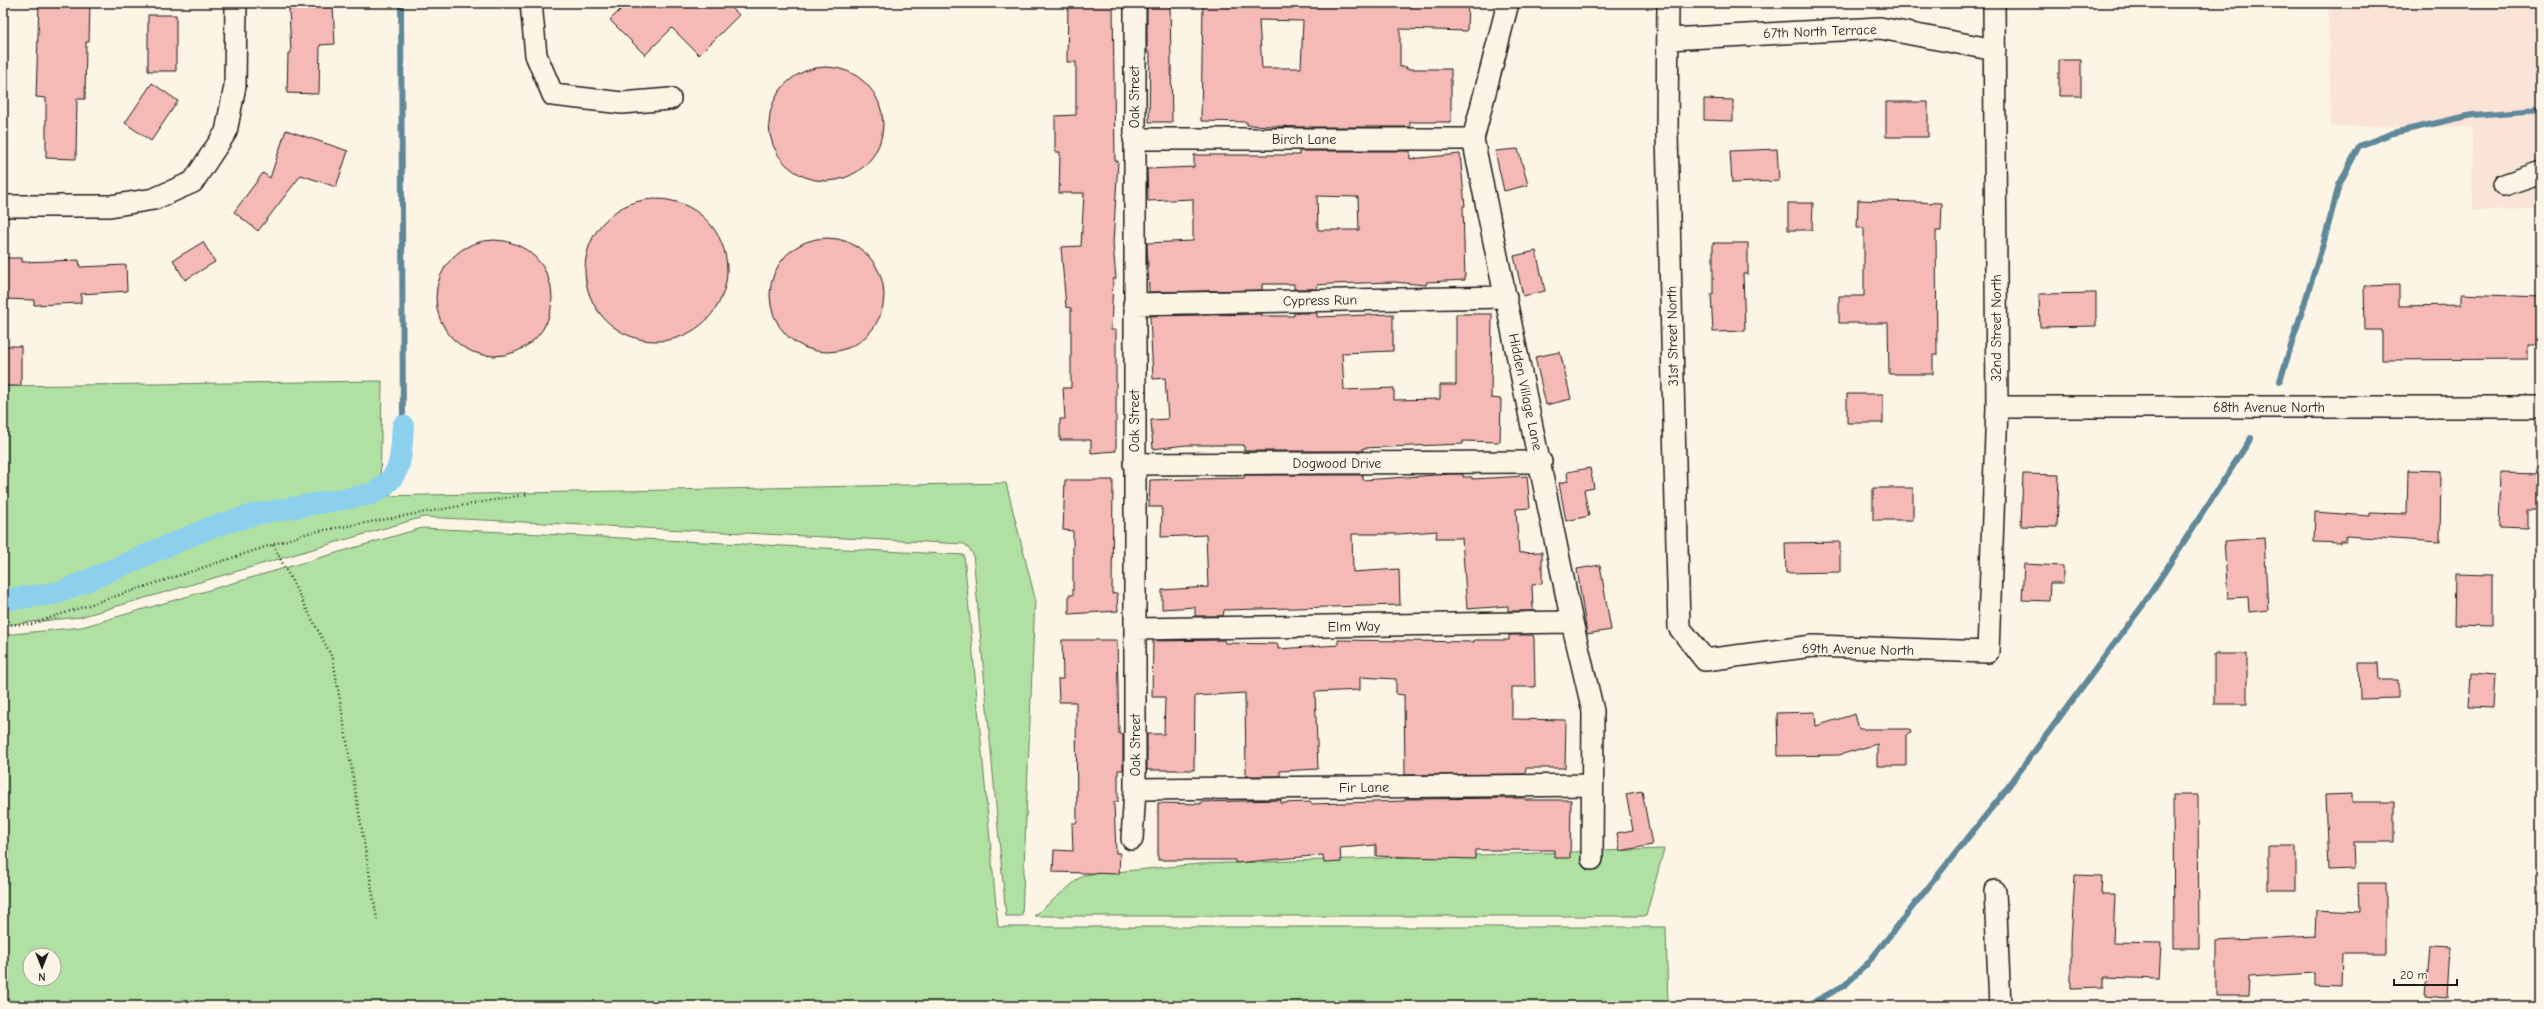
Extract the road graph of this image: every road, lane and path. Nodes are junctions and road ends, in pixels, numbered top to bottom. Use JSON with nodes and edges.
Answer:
{"nodes":[{"id":1,"x":236,"y":3,"type":"edge"},
{"id":2,"x":531,"y":3,"type":"edge"},
{"id":3,"x":1135,"y":3,"type":"edge"},
{"id":4,"x":1508,"y":3,"type":"edge"},
{"id":5,"x":1668,"y":3,"type":"edge"},
{"id":6,"x":1994,"y":3,"type":"edge"},
{"id":7,"x":1668,"y":39,"type":"junction"},
{"id":8,"x":1994,"y":50,"type":"junction"},
{"id":9,"x":670,"y":99,"type":"dead end"},
{"id":10,"x":1134,"y":139,"type":"junction"},
{"id":11,"x":1473,"y":139,"type":"junction"},
{"id":12,"x":2541,"y":172,"type":"edge"},
{"id":13,"x":2504,"y":185,"type":"dead end"},
{"id":14,"x":3,"y":206,"type":"edge"},
{"id":15,"x":1506,"y":297,"type":"junction"},
{"id":16,"x":1134,"y":304,"type":"junction"},
{"id":17,"x":1997,"y":407,"type":"junction"},
{"id":18,"x":2541,"y":407,"type":"edge"},
{"id":19,"x":1540,"y":462,"type":"junction"},
{"id":20,"x":1134,"y":464,"type":"junction"},
{"id":21,"x":528,"y":494,"type":"dead end"},
{"id":22,"x":273,"y":545,"type":"junction"},
{"id":23,"x":1572,"y":622,"type":"junction"},
{"id":24,"x":3,"y":625,"type":"edge"},
{"id":25,"x":1135,"y":629,"type":"junction"},
{"id":26,"x":1988,"y":652,"type":"joint"},
{"id":27,"x":1705,"y":660,"type":"joint"},
{"id":28,"x":1592,"y":784,"type":"junction"},
{"id":29,"x":1135,"y":789,"type":"junction"},
{"id":30,"x":1132,"y":839,"type":"dead end"},
{"id":31,"x":1592,"y":859,"type":"dead end"},
{"id":32,"x":1995,"y":891,"type":"dead end"},
{"id":33,"x":377,"y":920,"type":"dead end"},
{"id":34,"x":2000,"y":1006,"type":"edge"}],
"edges":[{"from":1,"to":14,"type":"street"},
{"from":2,"to":9,"type":"street"},
{"from":3,"to":10,"type":"street","name":"Oak Street"},
{"from":4,"to":11,"type":"street","name":"Hidden Village Lane"},
{"from":5,"to":7,"type":"street","name":"31st Street North"},
{"from":6,"to":8,"type":"street","name":"32nd Street North"},
{"from":7,"to":8,"type":"street","name":"67th North Terrace"},
{"from":7,"to":27,"type":"street","name":"31st Street North"},
{"from":8,"to":17,"type":"street","name":"32nd Street North"},
{"from":10,"to":11,"type":"street","name":"Birch Lane"},
{"from":10,"to":16,"type":"street","name":"Oak Street"},
{"from":11,"to":15,"type":"street","name":"Hidden Village Lane"},
{"from":12,"to":13,"type":"street"},
{"from":15,"to":16,"type":"street","name":"Cypress Run"},
{"from":15,"to":19,"type":"street","name":"Hidden Village Lane"},
{"from":16,"to":20,"type":"street","name":"Oak Street"},
{"from":17,"to":18,"type":"street","name":"68th Avenue North"},
{"from":17,"to":26,"type":"street","name":"32nd Street North"},
{"from":19,"to":20,"type":"street","name":"Dogwood Drive"},
{"from":19,"to":23,"type":"street","name":"Hidden Village Lane"},
{"from":20,"to":25,"type":"street","name":"Oak Street"},
{"from":21,"to":22,"type":"path"},
{"from":22,"to":24,"type":"path"},
{"from":22,"to":33,"type":"path"},
{"from":23,"to":25,"type":"street","name":"Elm Way"},
{"from":23,"to":28,"type":"street","name":"Hidden Village Lane"},
{"from":25,"to":29,"type":"street","name":"Oak Street"},
{"from":26,"to":27,"type":"street","name":"69th Avenue North"},
{"from":28,"to":29,"type":"street","name":"Fir Lane"},
{"from":28,"to":31,"type":"street","name":"Hidden Village Lane"},
{"from":29,"to":30,"type":"street","name":"Oak Street"},
{"from":32,"to":34,"type":"street"}]}
